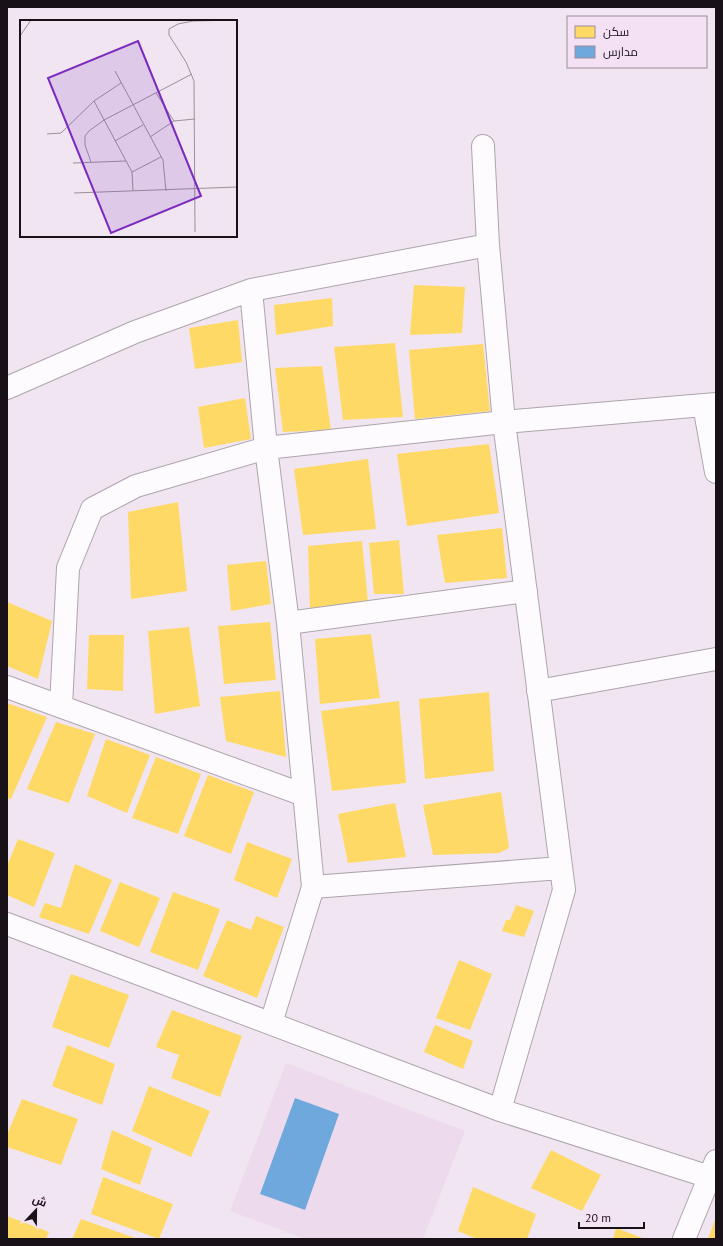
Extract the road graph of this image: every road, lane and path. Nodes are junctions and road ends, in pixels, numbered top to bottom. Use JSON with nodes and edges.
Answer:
{"nodes":[{"id":1,"x":483,"y":146,"type":"dead end"},
{"id":2,"x":488,"y":245,"type":"junction"},
{"id":3,"x":252,"y":290,"type":"junction"},
{"id":4,"x":7,"y":388,"type":"edge"},
{"id":5,"x":710,"y":404,"type":"edge"},
{"id":6,"x":504,"y":422,"type":"junction"},
{"id":7,"x":266,"y":448,"type":"junction"},
{"id":8,"x":716,"y":472,"type":"edge"},
{"id":9,"x":526,"y":591,"type":"junction"},
{"id":10,"x":288,"y":623,"type":"junction"},
{"id":11,"x":716,"y":658,"type":"edge"},
{"id":12,"x":7,"y":687,"type":"edge"},
{"id":13,"x":538,"y":691,"type":"junction"},
{"id":14,"x":61,"y":706,"type":"junction"},
{"id":15,"x":304,"y":795,"type":"junction"},
{"id":16,"x":561,"y":868,"type":"junction"},
{"id":17,"x":313,"y":887,"type":"junction"},
{"id":18,"x":7,"y":924,"type":"edge"},
{"id":19,"x":271,"y":1023,"type":"junction"},
{"id":20,"x":500,"y":1110,"type":"junction"},
{"id":21,"x":714,"y":1172,"type":"edge"},
{"id":22,"x":684,"y":1239,"type":"edge"}],
"edges":[{"from":1,"to":2,"type":"street"},
{"from":2,"to":3,"type":"street"},
{"from":2,"to":6,"type":"street"},
{"from":3,"to":4,"type":"street"},
{"from":3,"to":7,"type":"street"},
{"from":5,"to":6,"type":"street"},
{"from":5,"to":8,"type":"street"},
{"from":6,"to":7,"type":"street"},
{"from":6,"to":9,"type":"street"},
{"from":7,"to":10,"type":"street"},
{"from":7,"to":14,"type":"street"},
{"from":9,"to":10,"type":"street"},
{"from":9,"to":13,"type":"street"},
{"from":10,"to":15,"type":"street"},
{"from":11,"to":13,"type":"street"},
{"from":12,"to":14,"type":"street"},
{"from":13,"to":16,"type":"street"},
{"from":14,"to":15,"type":"street"},
{"from":15,"to":17,"type":"street"},
{"from":16,"to":17,"type":"street"},
{"from":16,"to":20,"type":"street"},
{"from":17,"to":19,"type":"street"},
{"from":18,"to":19,"type":"street"},
{"from":19,"to":20,"type":"street"},
{"from":20,"to":21,"type":"street"},
{"from":21,"to":22,"type":"street"}]}
